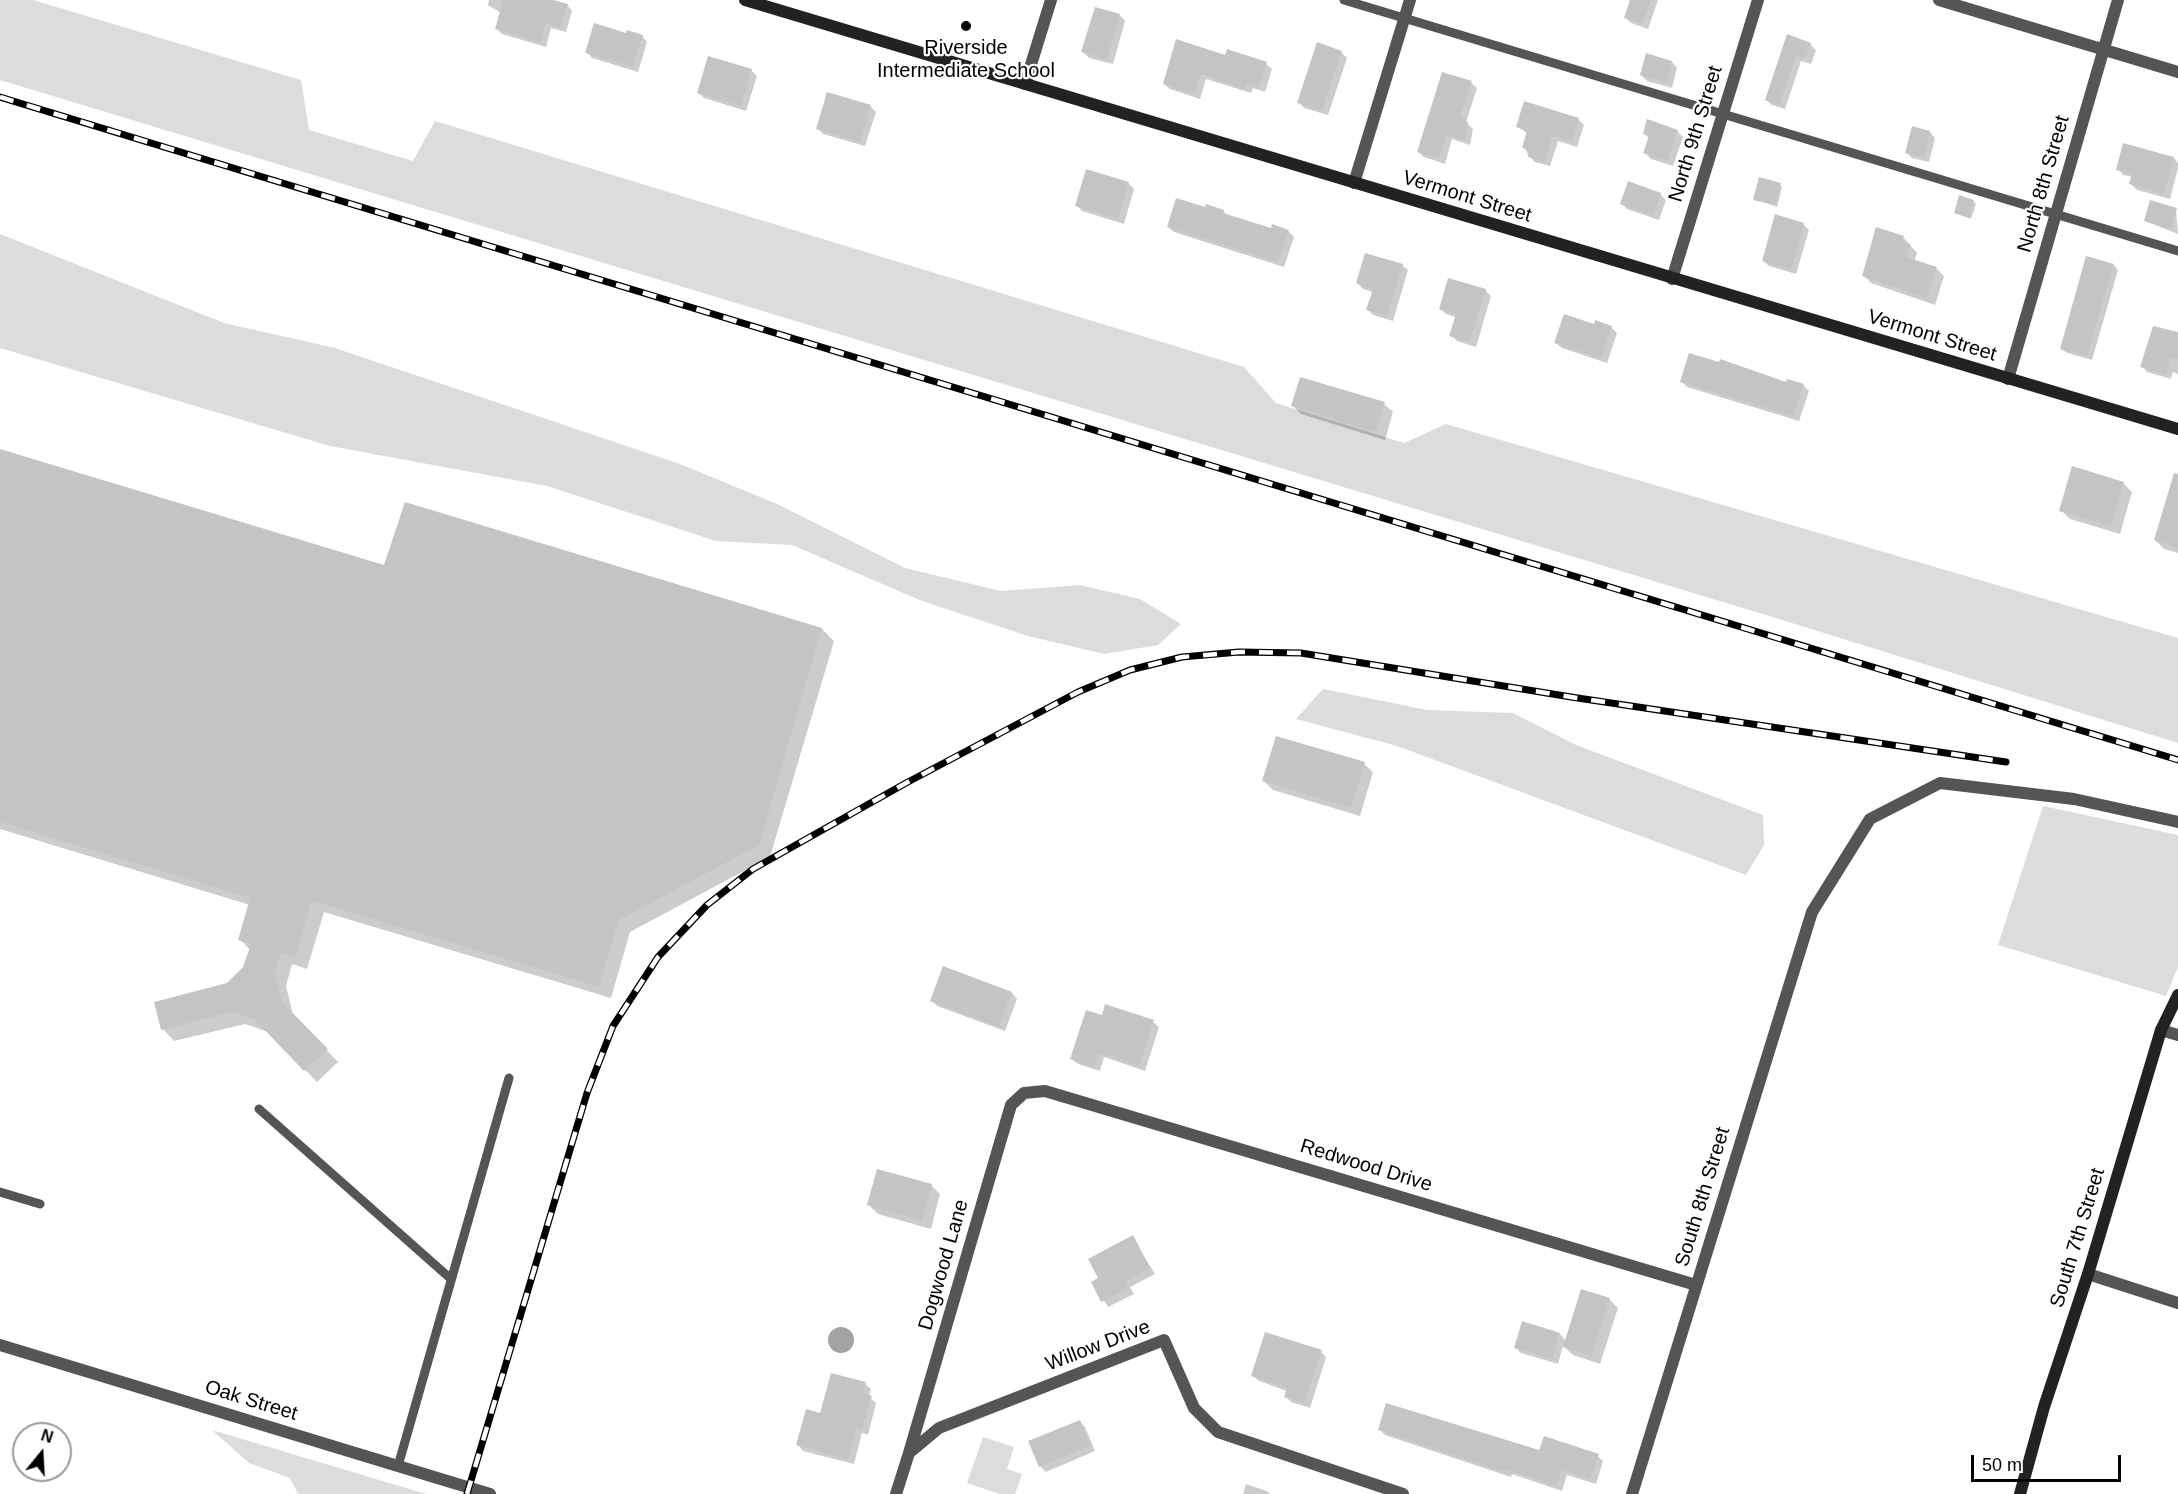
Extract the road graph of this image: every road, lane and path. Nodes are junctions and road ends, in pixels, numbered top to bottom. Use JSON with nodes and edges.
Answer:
{"nodes":[{"id":1,"x":745,"y":0,"type":"edge"},
{"id":2,"x":1051,"y":0,"type":"edge"},
{"id":3,"x":1344,"y":0,"type":"edge"},
{"id":4,"x":1410,"y":0,"type":"edge"},
{"id":5,"x":1758,"y":0,"type":"edge"},
{"id":6,"x":1939,"y":0,"type":"edge"},
{"id":7,"x":2118,"y":0,"type":"edge"},
{"id":8,"x":1405,"y":18,"type":"junction"},
{"id":9,"x":2104,"y":50,"type":"junction"},
{"id":10,"x":2178,"y":72,"type":"edge"},
{"id":11,"x":1025,"y":84,"type":"junction"},
{"id":12,"x":1723,"y":112,"type":"junction"},
{"id":13,"x":1354,"y":183,"type":"junction"},
{"id":14,"x":2056,"y":214,"type":"junction"},
{"id":15,"x":2178,"y":250,"type":"edge"},
{"id":16,"x":1672,"y":279,"type":"junction"},
{"id":17,"x":2008,"y":379,"type":"junction"},
{"id":18,"x":2178,"y":429,"type":"edge"},
{"id":19,"x":2178,"y":822,"type":"edge"},
{"id":20,"x":2178,"y":995,"type":"edge"},
{"id":21,"x":2161,"y":1030,"type":"junction"},
{"id":22,"x":2178,"y":1035,"type":"edge"},
{"id":23,"x":508,"y":1078,"type":"dead end"},
{"id":24,"x":1024,"y":1093,"type":"joint"},
{"id":25,"x":259,"y":1109,"type":"dead end"},
{"id":26,"x":0,"y":1192,"type":"edge"},
{"id":27,"x":40,"y":1204,"type":"dead end"},
{"id":28,"x":2088,"y":1274,"type":"junction"},
{"id":29,"x":452,"y":1279,"type":"junction"},
{"id":30,"x":1696,"y":1285,"type":"junction"},
{"id":31,"x":2178,"y":1304,"type":"edge"},
{"id":32,"x":0,"y":1346,"type":"edge"},
{"id":33,"x":909,"y":1453,"type":"junction"},
{"id":34,"x":398,"y":1466,"type":"junction"},
{"id":35,"x":490,"y":1494,"type":"edge"},
{"id":36,"x":896,"y":1494,"type":"edge"},
{"id":37,"x":1403,"y":1494,"type":"edge"},
{"id":38,"x":1632,"y":1494,"type":"edge"},
{"id":39,"x":2019,"y":1494,"type":"edge"}],
"edges":[{"from":1,"to":11,"type":"street","name":"Vermont Street"},
{"from":2,"to":11,"type":"street"},
{"from":3,"to":8,"type":"lane"},
{"from":4,"to":8,"type":"street"},
{"from":5,"to":12,"type":"street","name":"North 9th Street"},
{"from":6,"to":9,"type":"street"},
{"from":7,"to":9,"type":"street","name":"North 8th Street"},
{"from":8,"to":12,"type":"lane"},
{"from":8,"to":13,"type":"street"},
{"from":9,"to":10,"type":"street"},
{"from":9,"to":14,"type":"street","name":"North 8th Street"},
{"from":11,"to":13,"type":"street","name":"Vermont Street"},
{"from":12,"to":14,"type":"lane"},
{"from":12,"to":16,"type":"street","name":"North 9th Street"},
{"from":13,"to":16,"type":"street","name":"Vermont Street"},
{"from":14,"to":15,"type":"lane"},
{"from":14,"to":17,"type":"street","name":"North 8th Street"},
{"from":16,"to":17,"type":"street","name":"Vermont Street"},
{"from":17,"to":18,"type":"street","name":"Vermont Street"},
{"from":19,"to":30,"type":"street","name":"South 8th Street"},
{"from":20,"to":21,"type":"street","name":"South 7th Street"},
{"from":21,"to":22,"type":"street"},
{"from":21,"to":28,"type":"street","name":"South 7th Street"},
{"from":23,"to":29,"type":"lane"},
{"from":24,"to":30,"type":"street","name":"Redwood Drive"},
{"from":24,"to":33,"type":"street","name":"Dogwood Lane"},
{"from":25,"to":29,"type":"lane"},
{"from":26,"to":27,"type":"lane"},
{"from":28,"to":31,"type":"street"},
{"from":28,"to":39,"type":"street","name":"South 7th Street"},
{"from":29,"to":34,"type":"lane"},
{"from":30,"to":38,"type":"street","name":"South 8th Street"},
{"from":32,"to":34,"type":"street","name":"Oak Street"},
{"from":33,"to":36,"type":"street"},
{"from":33,"to":37,"type":"street","name":"Willow Drive"},
{"from":34,"to":35,"type":"street","name":"Oak Street"}]}
